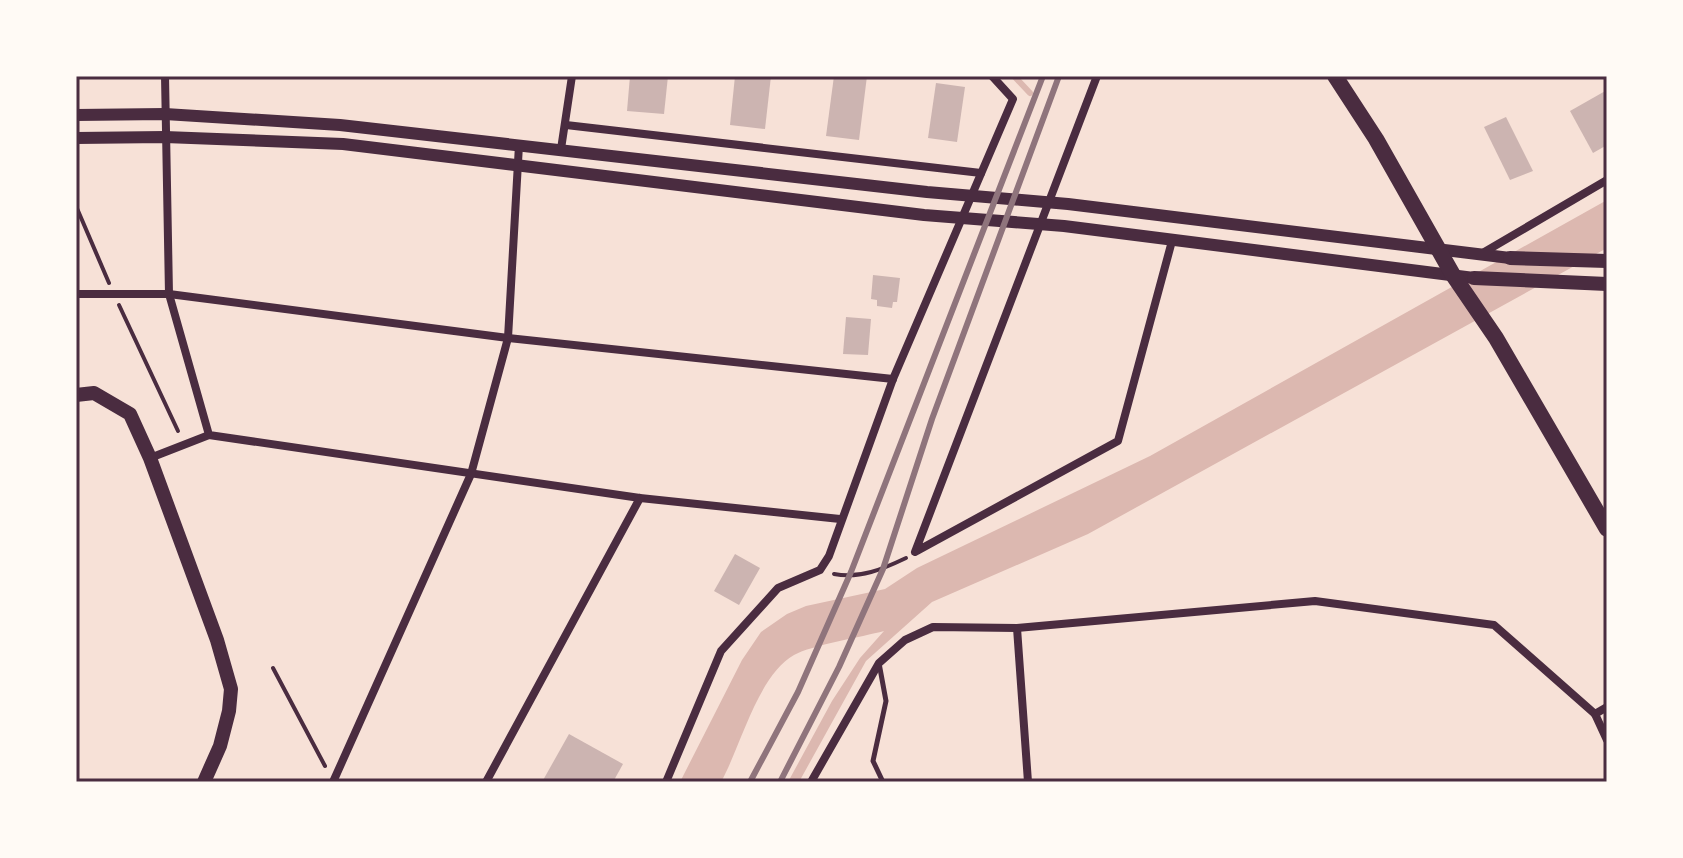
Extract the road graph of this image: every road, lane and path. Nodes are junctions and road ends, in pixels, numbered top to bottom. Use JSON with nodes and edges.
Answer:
{"nodes":[{"id":1,"x":165,"y":76,"type":"edge"},
{"id":2,"x":572,"y":76,"type":"edge"},
{"id":3,"x":992,"y":76,"type":"edge"},
{"id":4,"x":1097,"y":76,"type":"edge"},
{"id":5,"x":1335,"y":76,"type":"edge"},
{"id":6,"x":165,"y":114,"type":"junction"},
{"id":7,"x":76,"y":115,"type":"edge"},
{"id":8,"x":566,"y":125,"type":"junction"},
{"id":9,"x":165,"y":137,"type":"junction"},
{"id":10,"x":76,"y":138,"type":"edge"},
{"id":11,"x":519,"y":145,"type":"junction"},
{"id":12,"x":561,"y":149,"type":"junction"},
{"id":13,"x":519,"y":167,"type":"junction"},
{"id":14,"x":981,"y":173,"type":"junction"},
{"id":15,"x":1607,"y":180,"type":"edge"},
{"id":16,"x":76,"y":206,"type":"edge"},
{"id":17,"x":1172,"y":241,"type":"junction"},
{"id":18,"x":1438,"y":248,"type":"junction"},
{"id":19,"x":1477,"y":256,"type":"junction"},
{"id":20,"x":1510,"y":258,"type":"joint"},
{"id":21,"x":1607,"y":261,"type":"edge"},
{"id":22,"x":1453,"y":275,"type":"junction"},
{"id":23,"x":1474,"y":278,"type":"joint"},
{"id":24,"x":1602,"y":283,"type":"edge"},
{"id":25,"x":76,"y":294,"type":"edge"},
{"id":26,"x":114,"y":294,"type":"junction"},
{"id":27,"x":169,"y":294,"type":"junction"},
{"id":28,"x":508,"y":338,"type":"junction"},
{"id":29,"x":893,"y":379,"type":"junction"},
{"id":30,"x":76,"y":395,"type":"edge"},
{"id":31,"x":209,"y":435,"type":"junction"},
{"id":32,"x":185,"y":444,"type":"junction"},
{"id":33,"x":150,"y":458,"type":"junction"},
{"id":34,"x":471,"y":474,"type":"junction"},
{"id":35,"x":640,"y":498,"type":"junction"},
{"id":36,"x":840,"y":519,"type":"junction"},
{"id":37,"x":1607,"y":529,"type":"edge"},
{"id":38,"x":915,"y":552,"type":"junction"},
{"id":39,"x":820,"y":570,"type":"junction"},
{"id":40,"x":1017,"y":628,"type":"junction"},
{"id":41,"x":879,"y":663,"type":"junction"},
{"id":42,"x":273,"y":668,"type":"dead end"},
{"id":43,"x":1607,"y":707,"type":"edge"},
{"id":44,"x":1595,"y":714,"type":"junction"},
{"id":45,"x":1607,"y":740,"type":"edge"},
{"id":46,"x":204,"y":782,"type":"edge"},
{"id":47,"x":333,"y":782,"type":"edge"},
{"id":48,"x":486,"y":782,"type":"edge"},
{"id":49,"x":666,"y":782,"type":"edge"},
{"id":50,"x":811,"y":782,"type":"edge"},
{"id":51,"x":883,"y":782,"type":"edge"},
{"id":52,"x":1028,"y":782,"type":"edge"}],
"edges":[{"from":1,"to":6,"type":"street"},
{"from":2,"to":8,"type":"street"},
{"from":3,"to":14,"type":"street"},
{"from":4,"to":38,"type":"street"},
{"from":5,"to":18,"type":"highway"},
{"from":6,"to":7,"type":"street"},
{"from":6,"to":9,"type":"street"},
{"from":6,"to":11,"type":"street"},
{"from":8,"to":12,"type":"street"},
{"from":8,"to":14,"type":"street"},
{"from":9,"to":10,"type":"street"},
{"from":9,"to":13,"type":"street"},
{"from":9,"to":27,"type":"street"},
{"from":11,"to":12,"type":"street"},
{"from":11,"to":13,"type":"street"},
{"from":12,"to":18,"type":"street"},
{"from":13,"to":17,"type":"street"},
{"from":13,"to":28,"type":"street"},
{"from":14,"to":29,"type":"street"},
{"from":15,"to":19,"type":"street"},
{"from":16,"to":26,"type":"path"},
{"from":17,"to":22,"type":"street"},
{"from":17,"to":38,"type":"street"},
{"from":18,"to":19,"type":"street"},
{"from":18,"to":22,"type":"highway"},
{"from":19,"to":20,"type":"street"},
{"from":20,"to":21,"type":"main road"},
{"from":22,"to":23,"type":"street"},
{"from":22,"to":37,"type":"highway"},
{"from":23,"to":24,"type":"main road"},
{"from":25,"to":26,"type":"street"},
{"from":26,"to":27,"type":"street"},
{"from":26,"to":32,"type":"path"},
{"from":27,"to":28,"type":"street"},
{"from":27,"to":31,"type":"street"},
{"from":28,"to":29,"type":"street"},
{"from":28,"to":34,"type":"street"},
{"from":29,"to":36,"type":"street"},
{"from":30,"to":33,"type":"main road"},
{"from":31,"to":32,"type":"street"},
{"from":31,"to":34,"type":"street"},
{"from":32,"to":33,"type":"street"},
{"from":33,"to":46,"type":"main road"},
{"from":34,"to":35,"type":"street"},
{"from":34,"to":47,"type":"street"},
{"from":35,"to":36,"type":"street"},
{"from":35,"to":48,"type":"street"},
{"from":36,"to":39,"type":"street"},
{"from":38,"to":39,"type":"path"},
{"from":39,"to":49,"type":"street"},
{"from":40,"to":41,"type":"street"},
{"from":40,"to":44,"type":"street"},
{"from":40,"to":52,"type":"street"},
{"from":41,"to":50,"type":"street"},
{"from":41,"to":51,"type":"lane"},
{"from":42,"to":47,"type":"path"},
{"from":43,"to":44,"type":"street"},
{"from":44,"to":45,"type":"street"}]}
